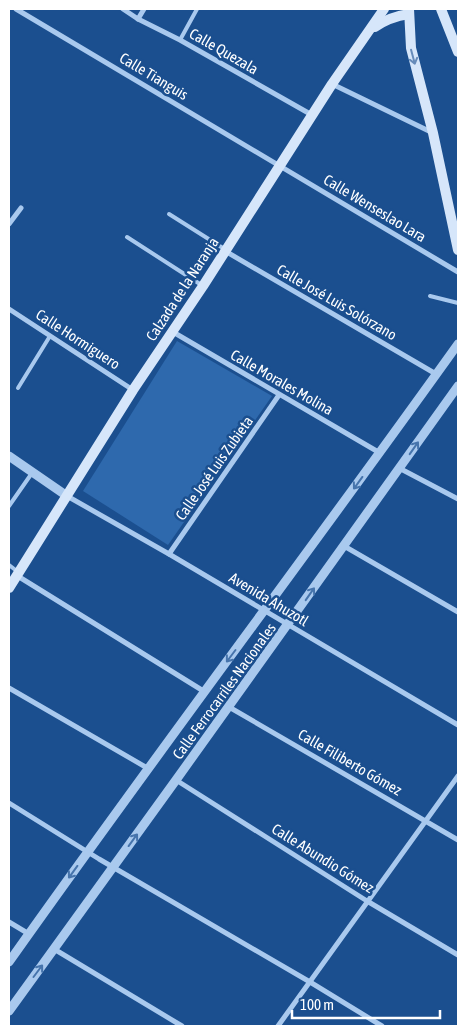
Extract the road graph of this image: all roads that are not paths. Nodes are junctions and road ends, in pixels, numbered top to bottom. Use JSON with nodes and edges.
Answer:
{"nodes":[{"id":1,"x":16,"y":9,"type":"edge"},
{"id":2,"x":123,"y":9,"type":"edge"},
{"id":3,"x":144,"y":9,"type":"edge"},
{"id":4,"x":197,"y":9,"type":"edge"},
{"id":5,"x":384,"y":9,"type":"edge"},
{"id":6,"x":441,"y":9,"type":"edge"},
{"id":7,"x":409,"y":12,"type":"edge"},
{"id":8,"x":138,"y":19,"type":"junction"},
{"id":9,"x":368,"y":32,"type":"junction"},
{"id":10,"x":180,"y":40,"type":"junction"},
{"id":11,"x":458,"y":52,"type":"edge"},
{"id":12,"x":332,"y":84,"type":"junction"},
{"id":13,"x":312,"y":115,"type":"junction"},
{"id":14,"x":433,"y":133,"type":"junction"},
{"id":15,"x":280,"y":165,"type":"junction"},
{"id":16,"x":21,"y":208,"type":"dead end"},
{"id":17,"x":169,"y":214,"type":"dead end"},
{"id":18,"x":9,"y":224,"type":"edge"},
{"id":19,"x":127,"y":237,"type":"dead end"},
{"id":20,"x":225,"y":250,"type":"junction"},
{"id":21,"x":458,"y":250,"type":"edge"},
{"id":22,"x":458,"y":272,"type":"edge"},
{"id":23,"x":202,"y":286,"type":"junction"},
{"id":24,"x":430,"y":296,"type":"dead end"},
{"id":25,"x":458,"y":303,"type":"edge"},
{"id":26,"x":9,"y":309,"type":"edge"},
{"id":27,"x":172,"y":332,"type":"junction"},
{"id":28,"x":50,"y":336,"type":"junction"},
{"id":29,"x":458,"y":344,"type":"edge"},
{"id":30,"x":436,"y":374,"type":"junction"},
{"id":31,"x":458,"y":386,"type":"edge"},
{"id":32,"x":18,"y":388,"type":"dead end"},
{"id":33,"x":133,"y":390,"type":"junction"},
{"id":34,"x":279,"y":395,"type":"junction"},
{"id":35,"x":380,"y":453,"type":"junction"},
{"id":36,"x":9,"y":456,"type":"edge"},
{"id":37,"x":399,"y":468,"type":"junction"},
{"id":38,"x":32,"y":473,"type":"junction"},
{"id":39,"x":67,"y":496,"type":"junction"},
{"id":40,"x":458,"y":499,"type":"edge"},
{"id":41,"x":9,"y":506,"type":"edge"},
{"id":42,"x":344,"y":546,"type":"junction"},
{"id":43,"x":169,"y":554,"type":"junction"},
{"id":44,"x":9,"y":565,"type":"edge"},
{"id":45,"x":17,"y":573,"type":"junction"},
{"id":46,"x":9,"y":588,"type":"edge"},
{"id":47,"x":264,"y":611,"type":"junction"},
{"id":48,"x":458,"y":612,"type":"edge"},
{"id":49,"x":288,"y":625,"type":"junction"},
{"id":50,"x":9,"y":688,"type":"edge"},
{"id":51,"x":204,"y":692,"type":"junction"},
{"id":52,"x":229,"y":707,"type":"junction"},
{"id":53,"x":458,"y":725,"type":"edge"},
{"id":54,"x":149,"y":769,"type":"junction"},
{"id":55,"x":458,"y":776,"type":"edge"},
{"id":56,"x":176,"y":780,"type":"junction"},
{"id":57,"x":9,"y":803,"type":"edge"},
{"id":58,"x":426,"y":820,"type":"junction"},
{"id":59,"x":458,"y":840,"type":"edge"},
{"id":60,"x":88,"y":852,"type":"junction"},
{"id":61,"x":114,"y":868,"type":"junction"},
{"id":62,"x":368,"y":901,"type":"junction"},
{"id":63,"x":9,"y":922,"type":"edge"},
{"id":64,"x":29,"y":934,"type":"junction"},
{"id":65,"x":54,"y":949,"type":"junction"},
{"id":66,"x":458,"y":955,"type":"edge"},
{"id":67,"x":9,"y":962,"type":"edge"},
{"id":68,"x":310,"y":982,"type":"junction"},
{"id":69,"x":9,"y":1010,"type":"edge"},
{"id":70,"x":182,"y":1026,"type":"edge"},
{"id":71,"x":278,"y":1026,"type":"edge"},
{"id":72,"x":382,"y":1026,"type":"edge"}],
"edges":[{"from":1,"to":15,"type":"street","name":"Calle Tianguis"},
{"from":2,"to":8,"type":"street","name":"Calle Quezala"},
{"from":3,"to":8,"type":"street"},
{"from":4,"to":10,"type":"lane"},
{"from":5,"to":9,"type":"main road","name":"Calzada de la Naranja"},
{"from":6,"to":11,"type":"main road"},
{"from":7,"to":9,"type":"main road"},
{"from":7,"to":14,"type":"main road","one_way":true},
{"from":8,"to":10,"type":"street","name":"Calle Quezala"},
{"from":9,"to":12,"type":"main road","name":"Calzada de la Naranja"},
{"from":10,"to":13,"type":"street","name":"Calle Quezala"},
{"from":12,"to":13,"type":"main road","name":"Calzada de la Naranja"},
{"from":12,"to":14,"type":"street"},
{"from":13,"to":15,"type":"main road","name":"Calzada de la Naranja"},
{"from":14,"to":21,"type":"main road"},
{"from":15,"to":20,"type":"main road","name":"Calzada de la Naranja"},
{"from":15,"to":22,"type":"street","name":"Calle Wenseslao Lara"},
{"from":16,"to":18,"type":"street"},
{"from":17,"to":20,"type":"lane"},
{"from":19,"to":23,"type":"lane"},
{"from":20,"to":23,"type":"main road","name":"Calzada de la Naranja"},
{"from":20,"to":30,"type":"street","name":"Calle José Luis Solórzano"},
{"from":23,"to":27,"type":"main road","name":"Calzada de la Naranja"},
{"from":24,"to":25,"type":"lane"},
{"from":26,"to":28,"type":"street","name":"Calle Hormiguero"},
{"from":27,"to":33,"type":"main road","name":"Calzada de la Naranja"},
{"from":27,"to":34,"type":"street","name":"Calle Morales Molina"},
{"from":28,"to":32,"type":"lane"},
{"from":28,"to":33,"type":"street","name":"Calle Hormiguero"},
{"from":29,"to":30,"type":"street","name":"Calle Ferrocarriles Nacionales"},
{"from":30,"to":35,"type":"street","name":"Calle Ferrocarriles Nacionales"},
{"from":37,"to":31,"type":"street","name":"Calle Ferrocarriles Nacionales","one_way":true},
{"from":33,"to":39,"type":"main road","name":"Calzada de la Naranja"},
{"from":34,"to":35,"type":"street","name":"Calle Morales Molina"},
{"from":34,"to":43,"type":"street","name":"Calle José Luis Zubieta"},
{"from":35,"to":47,"type":"street","name":"Calle Ferrocarriles Nacionales","one_way":true},
{"from":36,"to":38,"type":"street"},
{"from":37,"to":40,"type":"street"},
{"from":37,"to":42,"type":"street","name":"Calle Ferrocarriles Nacionales"},
{"from":38,"to":39,"type":"street"},
{"from":38,"to":41,"type":"lane"},
{"from":39,"to":43,"type":"street","name":"Avenida Ahuzotl"},
{"from":39,"to":45,"type":"main road","name":"Calzada de la Naranja"},
{"from":42,"to":48,"type":"street"},
{"from":49,"to":42,"type":"street","name":"Calle Ferrocarriles Nacionales","one_way":true},
{"from":43,"to":47,"type":"street","name":"Avenida Ahuzotl"},
{"from":44,"to":45,"type":"lane"},
{"from":45,"to":46,"type":"main road","name":"Calzada de la Naranja"},
{"from":45,"to":51,"type":"street"},
{"from":47,"to":49,"type":"street","name":"Avenida Ahuzotl"},
{"from":47,"to":51,"type":"street","name":"Calle Ferrocarriles Nacionales","one_way":true},
{"from":49,"to":52,"type":"street","name":"Calle Ferrocarriles Nacionales"},
{"from":49,"to":53,"type":"street","name":"Avenida Ahuzotl"},
{"from":50,"to":54,"type":"street"},
{"from":51,"to":54,"type":"street","name":"Calle Ferrocarriles Nacionales"},
{"from":52,"to":56,"type":"street","name":"Calle Ferrocarriles Nacionales"},
{"from":52,"to":58,"type":"street","name":"Calle Filiberto Gómez"},
{"from":54,"to":60,"type":"street","name":"Calle Ferrocarriles Nacionales"},
{"from":55,"to":58,"type":"street"},
{"from":61,"to":56,"type":"street","name":"Calle Ferrocarriles Nacionales","one_way":true},
{"from":56,"to":62,"type":"street","name":"Calle Abundio Gómez"},
{"from":57,"to":60,"type":"street"},
{"from":58,"to":59,"type":"street","name":"Calle Filiberto Gómez"},
{"from":58,"to":62,"type":"street"},
{"from":60,"to":61,"type":"street"},
{"from":60,"to":64,"type":"street","name":"Calle Ferrocarriles Nacionales","one_way":true},
{"from":61,"to":65,"type":"street","name":"Calle Ferrocarriles Nacionales"},
{"from":61,"to":68,"type":"street"},
{"from":62,"to":66,"type":"street","name":"Calle Abundio Gómez"},
{"from":62,"to":68,"type":"street"},
{"from":63,"to":64,"type":"street"},
{"from":64,"to":67,"type":"street","name":"Calle Ferrocarriles Nacionales"},
{"from":69,"to":65,"type":"street","name":"Calle Ferrocarriles Nacionales","one_way":true},
{"from":65,"to":70,"type":"street"},
{"from":68,"to":71,"type":"street"},
{"from":68,"to":72,"type":"street"}]}
